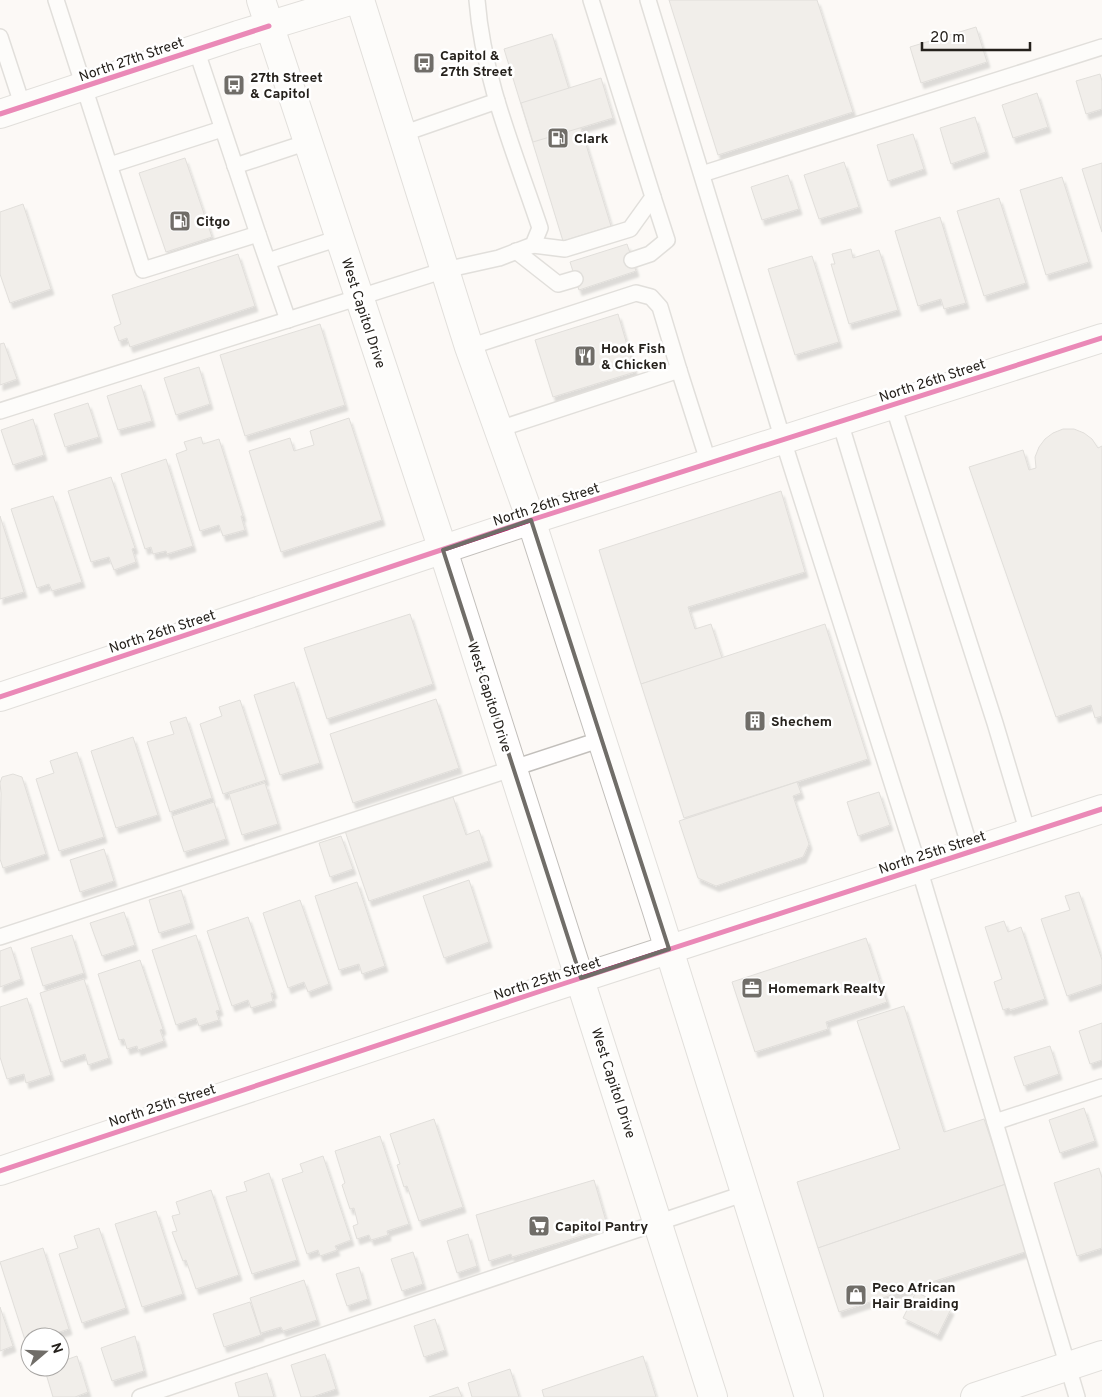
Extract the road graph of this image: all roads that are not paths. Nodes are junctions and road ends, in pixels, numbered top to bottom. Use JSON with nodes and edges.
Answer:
{"nodes":[{"id":1,"x":56,"y":0,"type":"edge"},
{"id":2,"x":261,"y":0,"type":"edge"},
{"id":3,"x":353,"y":0,"type":"edge"},
{"id":4,"x":360,"y":0,"type":"edge"},
{"id":5,"x":476,"y":0,"type":"edge"},
{"id":6,"x":591,"y":0,"type":"edge"},
{"id":7,"x":648,"y":0,"type":"edge"},
{"id":8,"x":269,"y":26,"type":"junction"},
{"id":9,"x":0,"y":37,"type":"edge"},
{"id":10,"x":1102,"y":47,"type":"edge"},
{"id":11,"x":196,"y":49,"type":"junction"},
{"id":12,"x":85,"y":87,"type":"junction"},
{"id":13,"x":498,"y":101,"type":"junction"},
{"id":14,"x":11,"y":111,"type":"edge"},
{"id":15,"x":222,"y":129,"type":"junction"},
{"id":16,"x":402,"y":134,"type":"junction"},
{"id":17,"x":308,"y":142,"type":"junction"},
{"id":18,"x":110,"y":165,"type":"junction"},
{"id":19,"x":235,"y":166,"type":"junction"},
{"id":20,"x":702,"y":174,"type":"junction"},
{"id":21,"x":653,"y":197,"type":"junction"},
{"id":22,"x":258,"y":234,"type":"junction"},
{"id":23,"x":340,"y":238,"type":"junction"},
{"id":24,"x":533,"y":245,"type":"junction"},
{"id":25,"x":516,"y":252,"type":"junction"},
{"id":26,"x":632,"y":260,"type":"dead end"},
{"id":27,"x":268,"y":261,"type":"junction"},
{"id":28,"x":445,"y":270,"type":"junction"},
{"id":29,"x":575,"y":279,"type":"dead end"},
{"id":30,"x":359,"y":297,"type":"junction"},
{"id":31,"x":288,"y":320,"type":"junction"},
{"id":32,"x":1102,"y":338,"type":"edge"},
{"id":33,"x":469,"y":347,"type":"junction"},
{"id":34,"x":680,"y":370,"type":"junction"},
{"id":35,"x":893,"y":405,"type":"junction"},
{"id":36,"x":0,"y":412,"type":"edge"},
{"id":37,"x":840,"y":422,"type":"junction"},
{"id":38,"x":499,"y":429,"type":"junction"},
{"id":39,"x":783,"y":440,"type":"junction"},
{"id":40,"x":708,"y":464,"type":"junction"},
{"id":41,"x":531,"y":520,"type":"junction"},
{"id":42,"x":443,"y":550,"type":"junction"},
{"id":43,"x":0,"y":697,"type":"edge"},
{"id":44,"x":602,"y":739,"type":"junction"},
{"id":45,"x":513,"y":769,"type":"junction"},
{"id":46,"x":1102,"y":809,"type":"edge"},
{"id":47,"x":1028,"y":833,"type":"junction"},
{"id":48,"x":971,"y":852,"type":"junction"},
{"id":49,"x":919,"y":868,"type":"junction"},
{"id":50,"x":0,"y":937,"type":"edge"},
{"id":51,"x":669,"y":949,"type":"junction"},
{"id":52,"x":581,"y":978,"type":"junction"},
{"id":53,"x":1102,"y":1087,"type":"edge"},
{"id":54,"x":995,"y":1122,"type":"junction"},
{"id":55,"x":0,"y":1171,"type":"edge"},
{"id":56,"x":746,"y":1193,"type":"junction"},
{"id":57,"x":658,"y":1223,"type":"junction"},
{"id":58,"x":1102,"y":1355,"type":"edge"},
{"id":59,"x":1067,"y":1366,"type":"junction"},
{"id":60,"x":140,"y":1397,"type":"edge"},
{"id":61,"x":713,"y":1397,"type":"edge"},
{"id":62,"x":809,"y":1397,"type":"edge"},
{"id":63,"x":975,"y":1397,"type":"edge"},
{"id":64,"x":1078,"y":1397,"type":"edge"}],
"edges":[{"from":1,"to":12,"type":"lane"},
{"from":2,"to":8,"type":"main road","name":"West Capitol Drive"},
{"from":3,"to":8,"type":"main road","name":"North 27th Street"},
{"from":4,"to":16,"type":"main road"},
{"from":5,"to":13,"type":"lane"},
{"from":6,"to":21,"type":"lane"},
{"from":7,"to":20,"type":"lane"},
{"from":8,"to":11,"type":"main road","name":"North 27th Street"},
{"from":8,"to":17,"type":"main road","name":"West Capitol Drive"},
{"from":9,"to":14,"type":"lane"},
{"from":10,"to":20,"type":"lane"},
{"from":11,"to":12,"type":"main road","name":"North 27th Street"},
{"from":11,"to":15,"type":"lane"},
{"from":12,"to":14,"type":"main road","name":"North 27th Street"},
{"from":12,"to":18,"type":"lane"},
{"from":13,"to":16,"type":"lane"},
{"from":13,"to":24,"type":"lane"},
{"from":15,"to":18,"type":"lane"},
{"from":15,"to":19,"type":"lane"},
{"from":16,"to":28,"type":"main road"},
{"from":17,"to":19,"type":"lane"},
{"from":17,"to":23,"type":"main road","name":"West Capitol Drive"},
{"from":18,"to":22,"type":"lane"},
{"from":19,"to":22,"type":"lane"},
{"from":20,"to":39,"type":"lane"},
{"from":21,"to":24,"type":"lane"},
{"from":21,"to":26,"type":"lane"},
{"from":22,"to":27,"type":"lane"},
{"from":23,"to":27,"type":"lane"},
{"from":23,"to":30,"type":"main road","name":"West Capitol Drive"},
{"from":24,"to":25,"type":"lane"},
{"from":25,"to":28,"type":"lane"},
{"from":25,"to":29,"type":"lane"},
{"from":27,"to":31,"type":"lane"},
{"from":28,"to":30,"type":"lane"},
{"from":28,"to":33,"type":"main road"},
{"from":30,"to":31,"type":"lane"},
{"from":30,"to":42,"type":"main road","name":"West Capitol Drive"},
{"from":31,"to":36,"type":"lane"},
{"from":32,"to":35,"type":"main road","name":"North 26th Street"},
{"from":33,"to":34,"type":"lane"},
{"from":33,"to":38,"type":"main road"},
{"from":34,"to":38,"type":"lane"},
{"from":34,"to":40,"type":"lane"},
{"from":35,"to":37,"type":"main road","name":"North 26th Street"},
{"from":35,"to":47,"type":"lane"},
{"from":37,"to":39,"type":"main road","name":"North 26th Street"},
{"from":37,"to":48,"type":"lane"},
{"from":38,"to":41,"type":"main road"},
{"from":39,"to":40,"type":"main road","name":"North 26th Street"},
{"from":39,"to":49,"type":"lane"},
{"from":40,"to":41,"type":"main road","name":"North 26th Street"},
{"from":41,"to":42,"type":"main road","name":"North 26th Street"},
{"from":41,"to":44,"type":"main road"},
{"from":42,"to":43,"type":"main road","name":"North 26th Street"},
{"from":42,"to":45,"type":"main road","name":"West Capitol Drive"},
{"from":44,"to":45,"type":"lane"},
{"from":44,"to":51,"type":"main road"},
{"from":45,"to":50,"type":"lane"},
{"from":45,"to":52,"type":"main road","name":"West Capitol Drive"},
{"from":46,"to":47,"type":"main road","name":"North 25th Street"},
{"from":47,"to":48,"type":"main road","name":"North 25th Street"},
{"from":48,"to":49,"type":"main road","name":"North 25th Street"},
{"from":49,"to":51,"type":"main road","name":"North 25th Street"},
{"from":49,"to":54,"type":"lane"},
{"from":51,"to":52,"type":"main road","name":"North 25th Street"},
{"from":51,"to":56,"type":"main road"},
{"from":52,"to":55,"type":"main road","name":"North 25th Street"},
{"from":52,"to":57,"type":"main road","name":"West Capitol Drive"},
{"from":53,"to":54,"type":"lane"},
{"from":54,"to":59,"type":"lane"},
{"from":56,"to":57,"type":"lane"},
{"from":56,"to":62,"type":"main road"},
{"from":57,"to":60,"type":"lane"},
{"from":57,"to":61,"type":"main road","name":"West Capitol Drive"},
{"from":58,"to":59,"type":"main road"},
{"from":59,"to":63,"type":"main road"},
{"from":59,"to":64,"type":"lane"}]}
